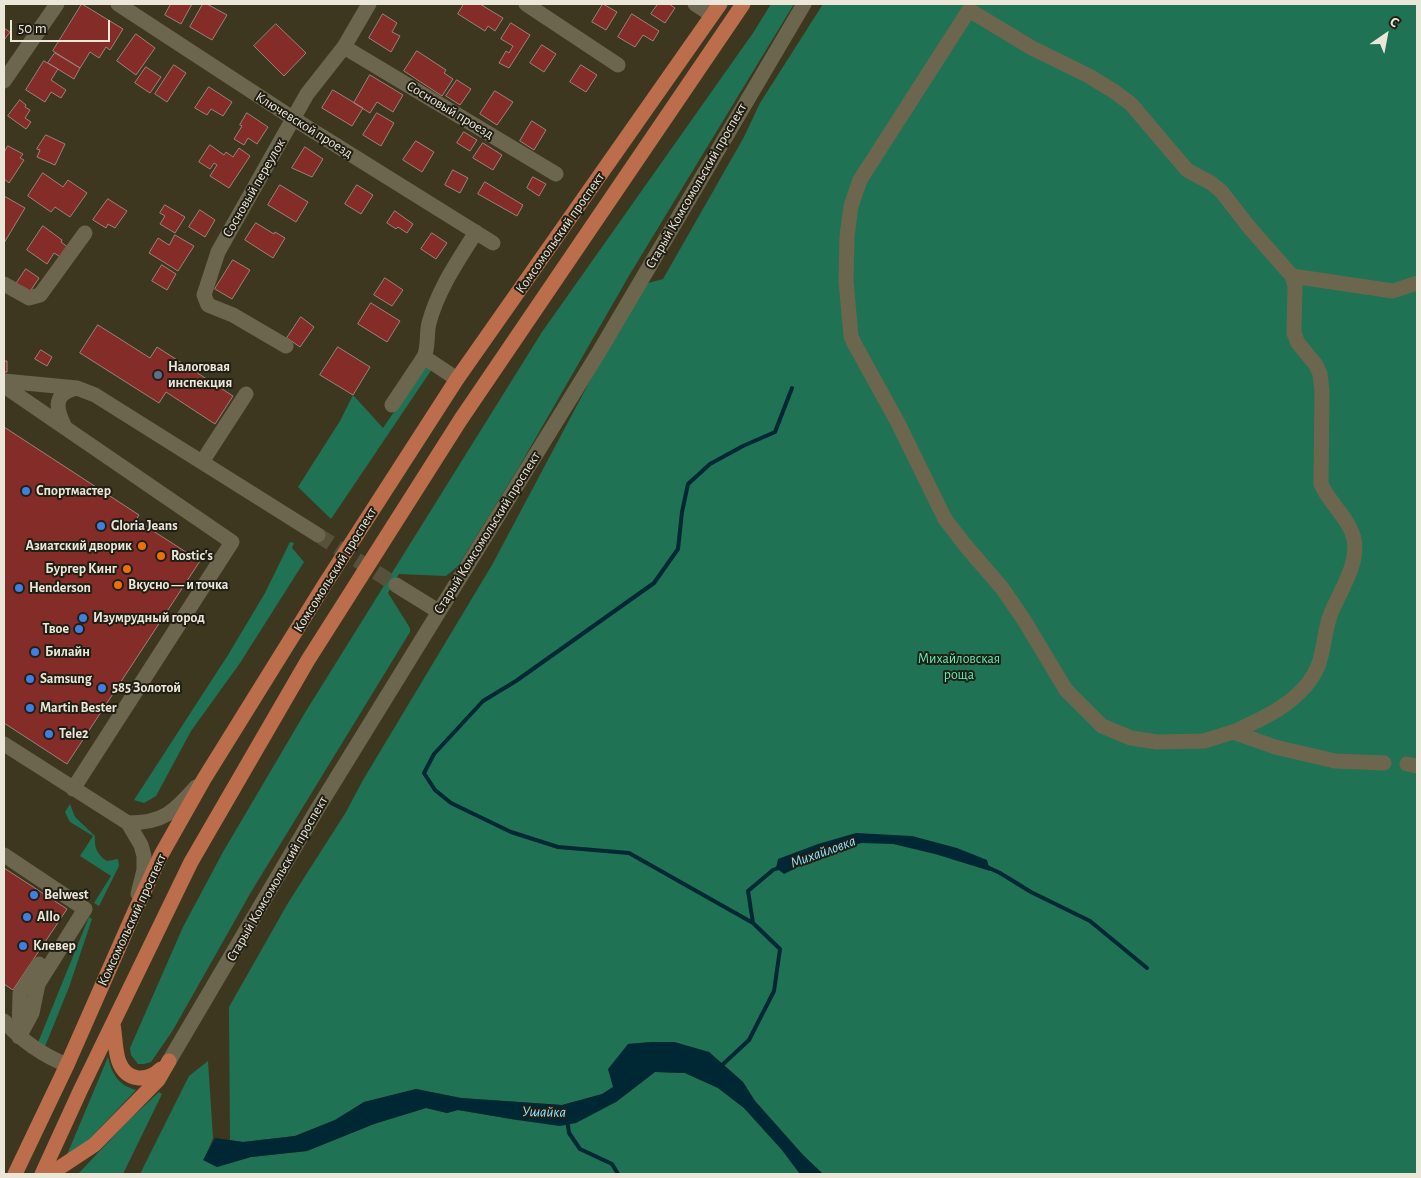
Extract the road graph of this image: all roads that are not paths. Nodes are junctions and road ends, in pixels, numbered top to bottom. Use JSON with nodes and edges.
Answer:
{"nodes":[{"id":1,"x":57,"y":4,"type":"edge"},
{"id":2,"x":118,"y":4,"type":"edge"},
{"id":3,"x":369,"y":4,"type":"edge"},
{"id":4,"x":526,"y":4,"type":"edge"},
{"id":5,"x":695,"y":4,"type":"edge"},
{"id":6,"x":743,"y":4,"type":"edge"},
{"id":7,"x":804,"y":4,"type":"edge"},
{"id":8,"x":971,"y":7,"type":"edge"},
{"id":9,"x":716,"y":9,"type":"edge"},
{"id":10,"x":344,"y":47,"type":"junction"},
{"id":11,"x":618,"y":65,"type":"dead end"},
{"id":12,"x":7,"y":72,"type":"edge"},
{"id":13,"x":294,"y":119,"type":"junction"},
{"id":14,"x":556,"y":174,"type":"dead end"},
{"id":15,"x":476,"y":232,"type":"junction"},
{"id":16,"x":85,"y":233,"type":"dead end"},
{"id":17,"x":493,"y":243,"type":"dead end"},
{"id":18,"x":1292,"y":276,"type":"junction"},
{"id":19,"x":1417,"y":283,"type":"edge"},
{"id":20,"x":4,"y":284,"type":"edge"},
{"id":21,"x":286,"y":346,"type":"dead end"},
{"id":22,"x":424,"y":358,"type":"junction"},
{"id":23,"x":457,"y":379,"type":"junction"},
{"id":24,"x":4,"y":381,"type":"edge"},
{"id":25,"x":4,"y":386,"type":"edge"},
{"id":26,"x":76,"y":388,"type":"junction"},
{"id":27,"x":246,"y":394,"type":"dead end"},
{"id":28,"x":392,"y":405,"type":"dead end"},
{"id":29,"x":64,"y":425,"type":"junction"},
{"id":30,"x":202,"y":462,"type":"junction"},
{"id":31,"x":318,"y":535,"type":"tunnel mouth"},
{"id":32,"x":396,"y":585,"type":"tunnel mouth"},
{"id":33,"x":438,"y":611,"type":"junction"},
{"id":34,"x":1233,"y":732,"type":"junction"},
{"id":35,"x":4,"y":744,"type":"edge"},
{"id":36,"x":1384,"y":762,"type":"dead end"},
{"id":37,"x":204,"y":779,"type":"junction"},
{"id":38,"x":73,"y":789,"type":"junction"},
{"id":39,"x":128,"y":822,"type":"junction"},
{"id":40,"x":4,"y":855,"type":"edge"},
{"id":41,"x":134,"y":913,"type":"junction"},
{"id":42,"x":4,"y":1021,"type":"edge"},
{"id":43,"x":113,"y":1024,"type":"junction"},
{"id":44,"x":18,"y":1037,"type":"junction"},
{"id":45,"x":169,"y":1062,"type":"junction"},
{"id":46,"x":67,"y":1065,"type":"junction"},
{"id":47,"x":15,"y":1174,"type":"edge"},
{"id":48,"x":42,"y":1174,"type":"edge"},
{"id":49,"x":50,"y":1174,"type":"edge"}],
"edges":[{"from":1,"to":12,"type":"street"},
{"from":2,"to":13,"type":"street","name":"Ключевской проезд"},
{"from":3,"to":10,"type":"street","name":"Сосновый переулок"},
{"from":4,"to":11,"type":"street"},
{"from":5,"to":9,"type":"street"},
{"from":6,"to":43,"type":"main road","name":"Комсомольский проспект"},
{"from":7,"to":33,"type":"street","name":"Старый Комсомольский проспект"},
{"from":8,"to":18,"type":"street"},
{"from":8,"to":34,"type":"street"},
{"from":9,"to":23,"type":"main road","name":"Комсомольский проспект"},
{"from":10,"to":13,"type":"street","name":"Сосновый переулок"},
{"from":10,"to":14,"type":"street","name":"Сосновый проезд"},
{"from":13,"to":15,"type":"street","name":"Ключевской проезд"},
{"from":13,"to":21,"type":"street","name":"Сосновый переулок"},
{"from":15,"to":17,"type":"street","name":"Ключевской проезд"},
{"from":15,"to":22,"type":"street"},
{"from":16,"to":20,"type":"street"},
{"from":18,"to":19,"type":"street"},
{"from":18,"to":34,"type":"street"},
{"from":22,"to":23,"type":"street"},
{"from":22,"to":28,"type":"street"},
{"from":23,"to":37,"type":"main road","name":"Комсомольский проспект"},
{"from":24,"to":26,"type":"street"},
{"from":25,"to":29,"type":"street"},
{"from":26,"to":29,"type":"street"},
{"from":26,"to":30,"type":"street"},
{"from":27,"to":30,"type":"street"},
{"from":29,"to":38,"type":"street"},
{"from":30,"to":31,"type":"street"},
{"from":32,"to":33,"type":"street"},
{"from":33,"to":45,"type":"street","name":"Старый Комсомольский проспект"},
{"from":34,"to":36,"type":"street"},
{"from":35,"to":38,"type":"street"},
{"from":37,"to":39,"type":"street"},
{"from":37,"to":41,"type":"main road","name":"Комсомольский проспект"},
{"from":38,"to":39,"type":"street"},
{"from":39,"to":41,"type":"street"},
{"from":40,"to":44,"type":"street"},
{"from":41,"to":46,"type":"main road","name":"Комсомольский проспект"},
{"from":42,"to":44,"type":"street"},
{"from":43,"to":45,"type":"main road"},
{"from":43,"to":48,"type":"main road","name":"Комсомольский проспект"},
{"from":44,"to":46,"type":"street"},
{"from":45,"to":49,"type":"main road"},
{"from":46,"to":47,"type":"main road","name":"Комсомольский проспект"}]}
